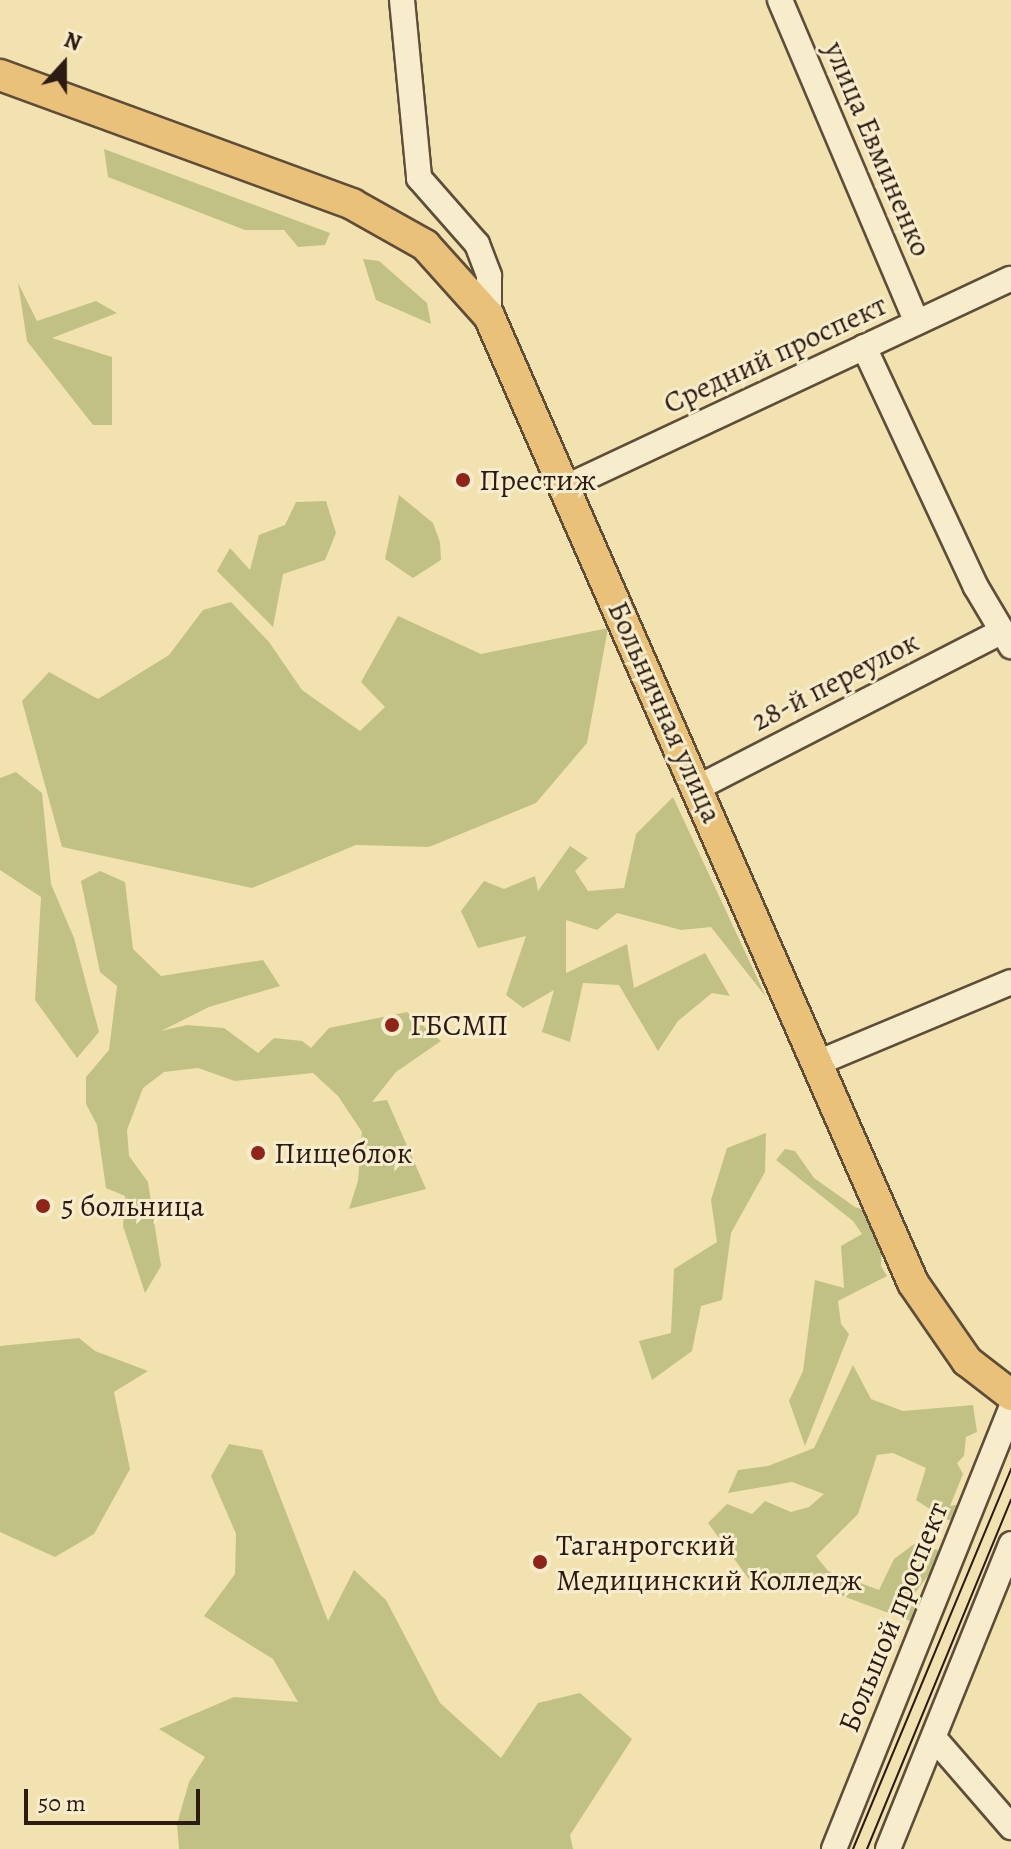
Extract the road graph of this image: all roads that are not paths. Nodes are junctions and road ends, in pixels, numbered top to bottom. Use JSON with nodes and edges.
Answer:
{"nodes":[{"id":1,"x":402,"y":0,"type":"edge"},
{"id":2,"x":780,"y":0,"type":"edge"},
{"id":3,"x":0,"y":75,"type":"edge"},
{"id":4,"x":1011,"y":279,"type":"edge"},
{"id":5,"x":489,"y":316,"type":"junction"},
{"id":6,"x":917,"y":322,"type":"junction"},
{"id":7,"x":864,"y":347,"type":"junction"},
{"id":8,"x":566,"y":487,"type":"junction"},
{"id":9,"x":1005,"y":639,"type":"edge"},
{"id":10,"x":699,"y":787,"type":"junction"},
{"id":11,"x":1011,"y":982,"type":"edge"},
{"id":12,"x":815,"y":1064,"type":"junction"},
{"id":13,"x":1011,"y":1395,"type":"edge"},
{"id":14,"x":1011,"y":1409,"type":"edge"},
{"id":15,"x":1011,"y":1544,"type":"edge"},
{"id":16,"x":934,"y":1738,"type":"junction"},
{"id":17,"x":1011,"y":1827,"type":"edge"},
{"id":18,"x":834,"y":1849,"type":"edge"},
{"id":19,"x":888,"y":1849,"type":"edge"}],
"edges":[{"from":1,"to":5,"type":"street","name":"Больничная улица"},
{"from":2,"to":6,"type":"street","name":"улица Евминенко"},
{"from":3,"to":5,"type":"main road"},
{"from":4,"to":6,"type":"street","name":"Средний проспект"},
{"from":5,"to":8,"type":"main road","name":"Больничная улица"},
{"from":6,"to":7,"type":"street","name":"Средний проспект"},
{"from":7,"to":8,"type":"street","name":"Средний проспект"},
{"from":7,"to":9,"type":"street"},
{"from":8,"to":10,"type":"main road","name":"Больничная улица"},
{"from":9,"to":10,"type":"street","name":"28-й переулок"},
{"from":10,"to":12,"type":"main road","name":"Больничная улица"},
{"from":11,"to":12,"type":"street"},
{"from":12,"to":13,"type":"main road","name":"Больничная улица"},
{"from":14,"to":18,"type":"street","name":"Большой проспект"},
{"from":15,"to":16,"type":"street"},
{"from":16,"to":17,"type":"street"},
{"from":16,"to":19,"type":"street"}]}
